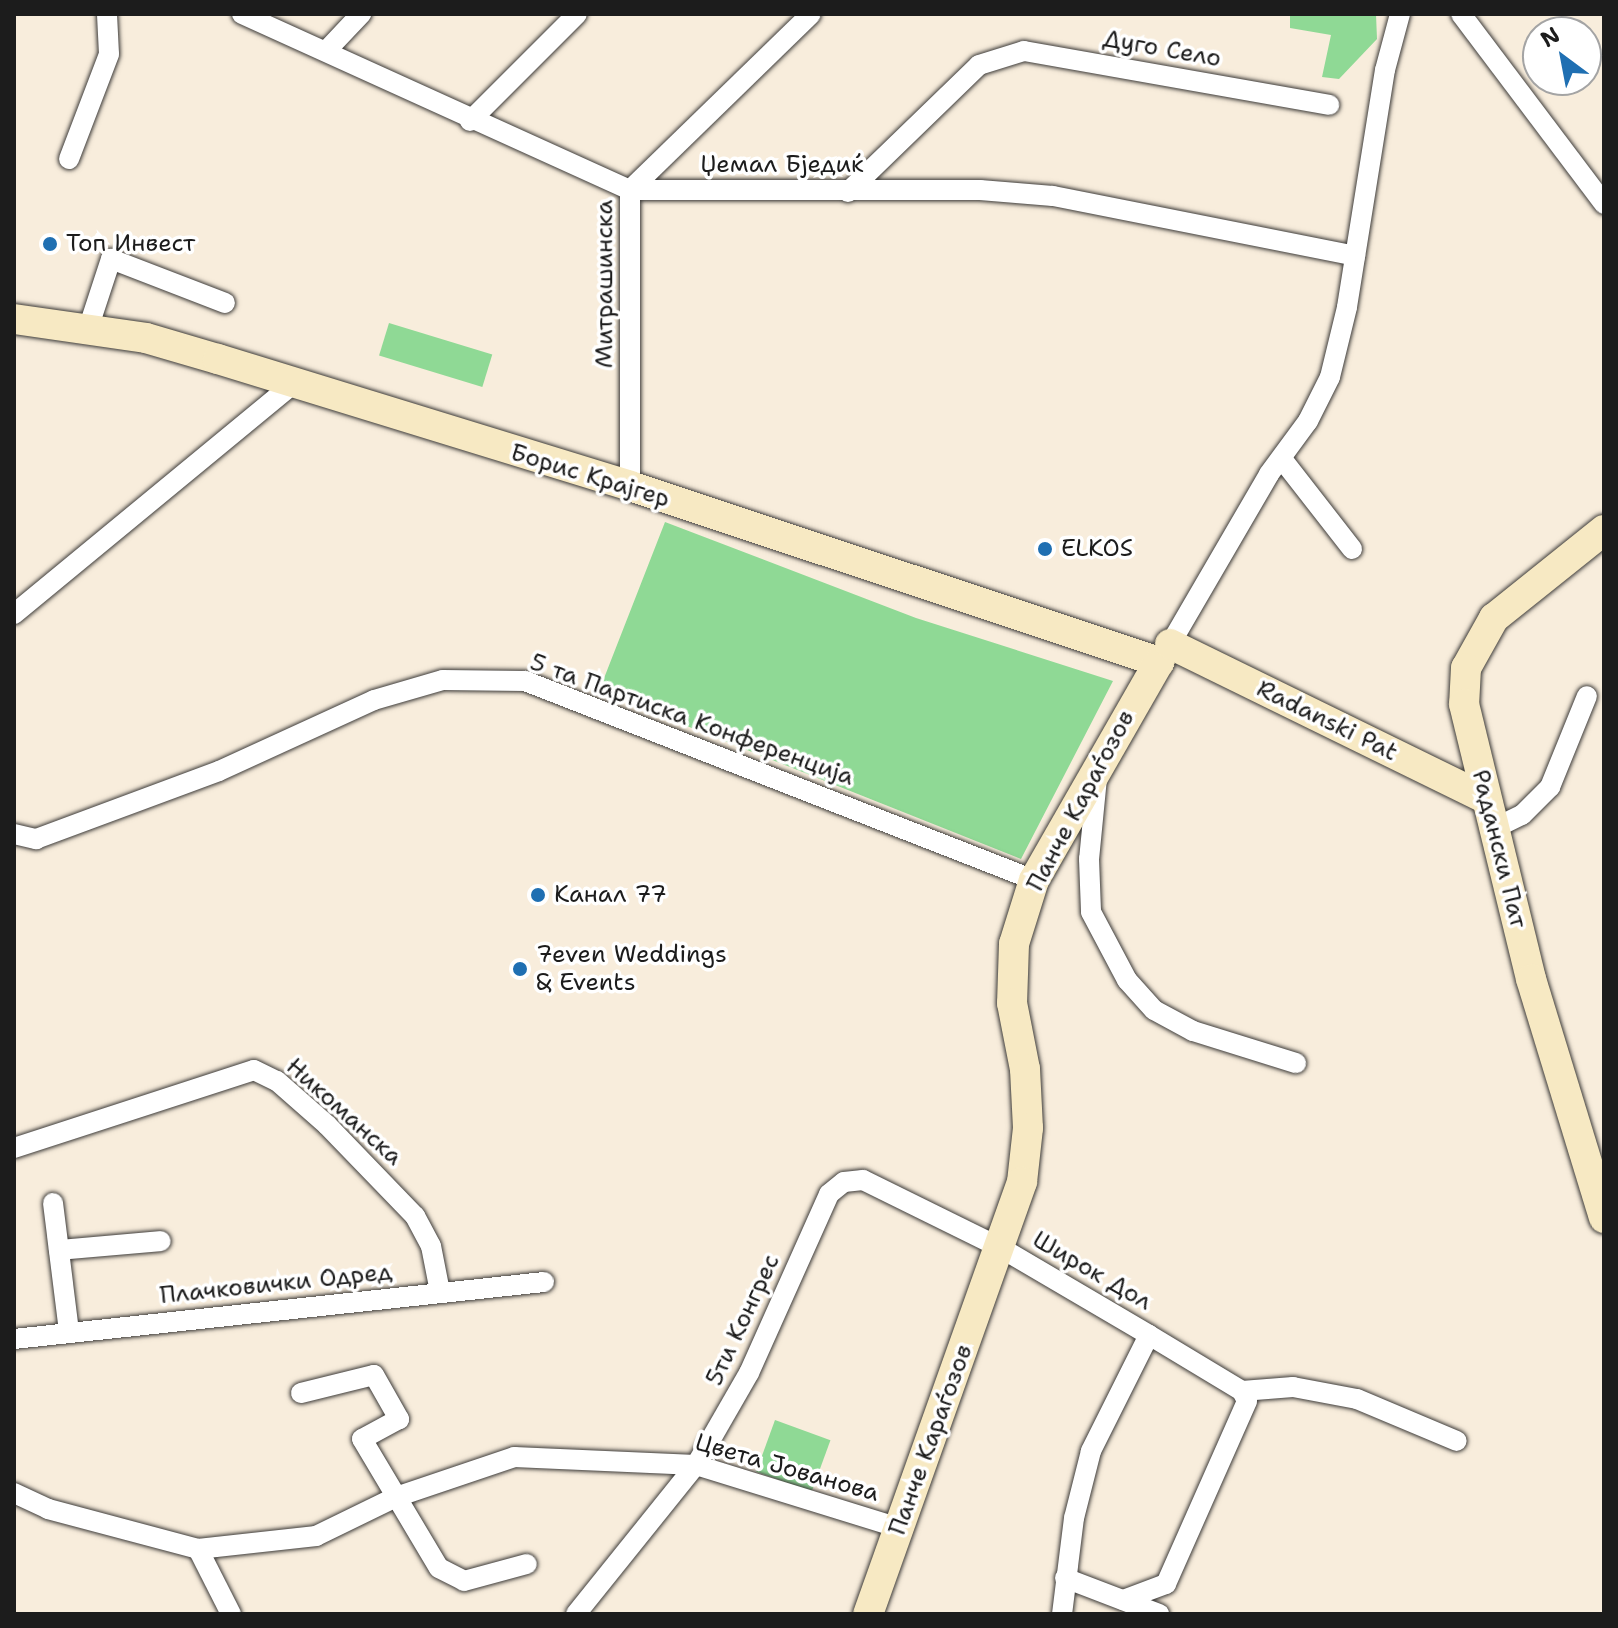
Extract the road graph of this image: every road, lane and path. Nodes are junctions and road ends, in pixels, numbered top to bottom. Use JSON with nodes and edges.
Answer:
{"nodes":[{"id":1,"x":107,"y":14,"type":"edge"},
{"id":2,"x":242,"y":14,"type":"edge"},
{"id":3,"x":361,"y":14,"type":"edge"},
{"id":4,"x":577,"y":14,"type":"edge"},
{"id":5,"x":811,"y":14,"type":"edge"},
{"id":6,"x":1461,"y":14,"type":"edge"},
{"id":7,"x":1398,"y":20,"type":"edge"},
{"id":8,"x":327,"y":50,"type":"junction"},
{"id":9,"x":1329,"y":105,"type":"dead end"},
{"id":10,"x":470,"y":121,"type":"junction"},
{"id":11,"x":69,"y":159,"type":"dead end"},
{"id":12,"x":630,"y":190,"type":"junction"},
{"id":13,"x":848,"y":192,"type":"junction"},
{"id":14,"x":1604,"y":204,"type":"edge"},
{"id":15,"x":1355,"y":256,"type":"junction"},
{"id":16,"x":225,"y":303,"type":"dead end"},
{"id":17,"x":14,"y":319,"type":"edge"},
{"id":18,"x":88,"y":329,"type":"junction"},
{"id":19,"x":292,"y":385,"type":"junction"},
{"id":20,"x":1282,"y":459,"type":"junction"},
{"id":21,"x":630,"y":486,"type":"junction"},
{"id":22,"x":1604,"y":530,"type":"edge"},
{"id":23,"x":1352,"y":549,"type":"dead end"},
{"id":24,"x":14,"y":614,"type":"edge"},
{"id":25,"x":1165,"y":653,"type":"junction"},
{"id":26,"x":1587,"y":696,"type":"dead end"},
{"id":27,"x":1099,"y":761,"type":"junction"},
{"id":28,"x":1484,"y":798,"type":"junction"},
{"id":29,"x":1495,"y":828,"type":"junction"},
{"id":30,"x":14,"y":834,"type":"edge"},
{"id":31,"x":1034,"y":880,"type":"junction"},
{"id":32,"x":1296,"y":1063,"type":"dead end"},
{"id":33,"x":14,"y":1148,"type":"edge"},
{"id":34,"x":53,"y":1203,"type":"dead end"},
{"id":35,"x":1604,"y":1218,"type":"edge"},
{"id":36,"x":161,"y":1241,"type":"dead end"},
{"id":37,"x":1001,"y":1248,"type":"junction"},
{"id":38,"x":59,"y":1250,"type":"junction"},
{"id":39,"x":544,"y":1282,"type":"dead end"},
{"id":40,"x":440,"y":1292,"type":"junction"},
{"id":41,"x":69,"y":1332,"type":"junction"},
{"id":42,"x":1149,"y":1335,"type":"junction"},
{"id":43,"x":14,"y":1339,"type":"edge"},
{"id":44,"x":1242,"y":1391,"type":"junction"},
{"id":45,"x":301,"y":1393,"type":"dead end"},
{"id":46,"x":1457,"y":1441,"type":"dead end"},
{"id":47,"x":696,"y":1465,"type":"junction"},
{"id":48,"x":14,"y":1493,"type":"edge"},
{"id":49,"x":396,"y":1497,"type":"junction"},
{"id":50,"x":899,"y":1528,"type":"junction"},
{"id":51,"x":198,"y":1549,"type":"junction"},
{"id":52,"x":527,"y":1564,"type":"dead end"},
{"id":53,"x":1065,"y":1578,"type":"junction"},
{"id":54,"x":1123,"y":1600,"type":"junction"},
{"id":55,"x":231,"y":1614,"type":"edge"},
{"id":56,"x":576,"y":1614,"type":"edge"},
{"id":57,"x":868,"y":1614,"type":"edge"},
{"id":58,"x":1062,"y":1614,"type":"edge"},
{"id":59,"x":1159,"y":1614,"type":"edge"}],
"edges":[{"from":1,"to":11,"type":"street"},
{"from":2,"to":8,"type":"street","name":"Џемал Бједиќ"},
{"from":3,"to":8,"type":"street"},
{"from":4,"to":10,"type":"street"},
{"from":5,"to":12,"type":"street","name":"Митрашинска"},
{"from":6,"to":14,"type":"street"},
{"from":7,"to":15,"type":"street","name":"Панче Караѓозов"},
{"from":8,"to":10,"type":"street","name":"Џемал Бједиќ"},
{"from":9,"to":13,"type":"street","name":"Дуго Село"},
{"from":10,"to":12,"type":"street","name":"Џемал Бједиќ"},
{"from":12,"to":13,"type":"street","name":"Џемал Бједиќ"},
{"from":12,"to":21,"type":"street","name":"Митрашинска"},
{"from":13,"to":15,"type":"street","name":"Џемал Бједиќ"},
{"from":15,"to":20,"type":"street","name":"Панче Караѓозов"},
{"from":16,"to":18,"type":"street"},
{"from":17,"to":18,"type":"street","name":"Борис Крајгер"},
{"from":18,"to":19,"type":"street","name":"Борис Крајгер"},
{"from":19,"to":21,"type":"street","name":"Борис Крајгер"},
{"from":19,"to":24,"type":"street"},
{"from":20,"to":23,"type":"street"},
{"from":20,"to":25,"type":"street","name":"Панче Караѓозов"},
{"from":21,"to":25,"type":"street","name":"Борис Крајгер"},
{"from":22,"to":28,"type":"street","name":"Радански Пат"},
{"from":25,"to":27,"type":"street","name":"Панче Караѓозов"},
{"from":25,"to":28,"type":"street","name":"Radanski Pat"},
{"from":26,"to":29,"type":"street"},
{"from":27,"to":31,"type":"street","name":"Панче Караѓозов"},
{"from":27,"to":32,"type":"street"},
{"from":28,"to":29,"type":"street","name":"Радански Пат"},
{"from":29,"to":35,"type":"street","name":"Радански Пат"},
{"from":30,"to":31,"type":"street","name":"5 та Партиска Конференција"},
{"from":31,"to":37,"type":"street","name":"Панче Караѓозов"},
{"from":33,"to":40,"type":"street","name":"Никоманска"},
{"from":34,"to":38,"type":"street"},
{"from":36,"to":38,"type":"street"},
{"from":37,"to":42,"type":"street","name":"Широк Дол"},
{"from":37,"to":47,"type":"street","name":"5ти Конгрес"},
{"from":37,"to":50,"type":"street","name":"Панче Караѓозов"},
{"from":38,"to":41,"type":"street"},
{"from":39,"to":40,"type":"street","name":"Плачковички Одред"},
{"from":40,"to":41,"type":"street","name":"Плачковички Одред"},
{"from":41,"to":43,"type":"street","name":"Плачковички Одред"},
{"from":42,"to":44,"type":"street"},
{"from":42,"to":53,"type":"street","name":"Широк Дол"},
{"from":44,"to":46,"type":"street"},
{"from":44,"to":54,"type":"street"},
{"from":45,"to":49,"type":"street"},
{"from":47,"to":49,"type":"street","name":"Цвета Јованова"},
{"from":47,"to":50,"type":"street","name":"Цвета Јованова"},
{"from":47,"to":56,"type":"street","name":"5ти Конгрес"},
{"from":48,"to":51,"type":"street","name":"Цвета Јованова"},
{"from":49,"to":51,"type":"street","name":"Цвета Јованова"},
{"from":49,"to":52,"type":"street"},
{"from":50,"to":57,"type":"street","name":"Панче Караѓозов"},
{"from":51,"to":55,"type":"street"},
{"from":53,"to":54,"type":"street"},
{"from":53,"to":58,"type":"street","name":"Широк Дол"},
{"from":54,"to":59,"type":"street"}]}
